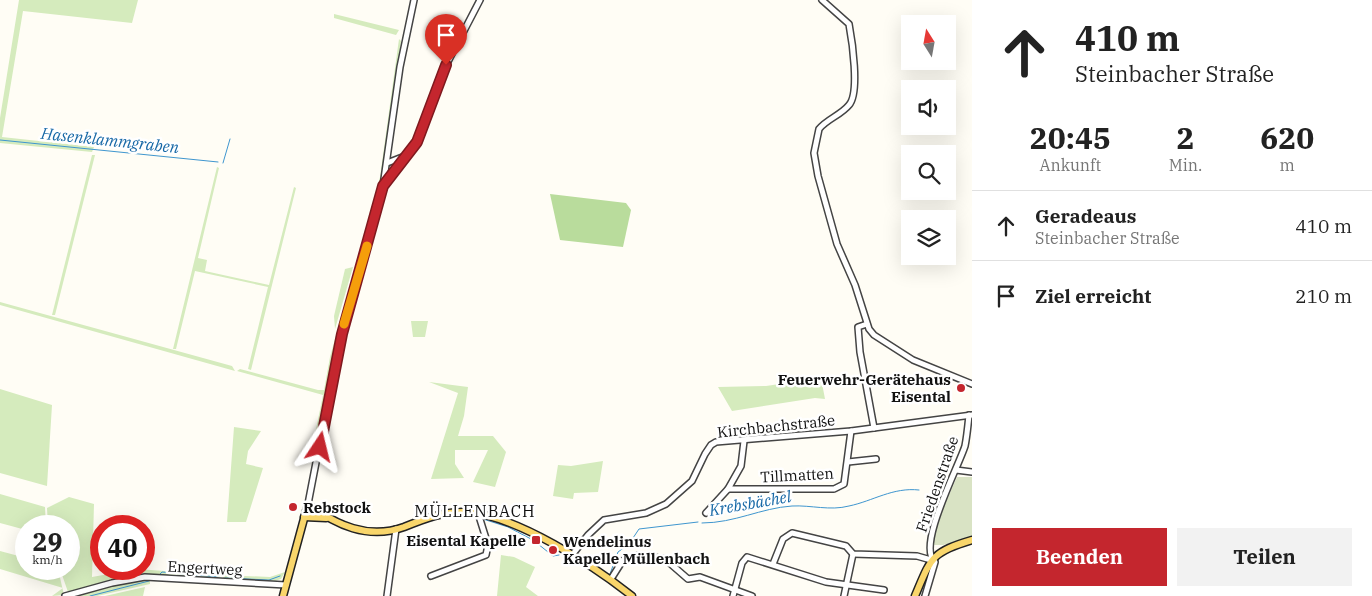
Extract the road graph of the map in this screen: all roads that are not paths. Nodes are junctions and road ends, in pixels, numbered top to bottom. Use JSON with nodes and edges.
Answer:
{"nodes":[{"id":1,"x":414,"y":0,"type":"edge"},
{"id":2,"x":480,"y":0,"type":"edge"},
{"id":3,"x":822,"y":0,"type":"edge"},
{"id":4,"x":408,"y":154,"type":"junction"},
{"id":5,"x":387,"y":163,"type":"junction"},
{"id":6,"x":383,"y":186,"type":"junction"},
{"id":7,"x":867,"y":324,"type":"junction"},
{"id":8,"x":972,"y":384,"type":"edge"},
{"id":9,"x":971,"y":415,"type":"edge"},
{"id":10,"x":874,"y":428,"type":"junction"},
{"id":11,"x":850,"y":430,"type":"junction"},
{"id":12,"x":744,"y":441,"type":"junction"},
{"id":13,"x":876,"y":459,"type":"dead end"},
{"id":14,"x":848,"y":462,"type":"junction"},
{"id":15,"x":956,"y":470,"type":"junction"},
{"id":16,"x":972,"y":472,"type":"edge"},
{"id":17,"x":728,"y":489,"type":"junction"},
{"id":18,"x":308,"y":504,"type":"junction"},
{"id":19,"x":706,"y":513,"type":"dead end"},
{"id":20,"x":478,"y":516,"type":"junction"},
{"id":21,"x":304,"y":517,"type":"junction"},
{"id":22,"x":328,"y":518,"type":"junction"},
{"id":23,"x":396,"y":529,"type":"junction"},
{"id":24,"x":972,"y":540,"type":"edge"},
{"id":25,"x":853,"y":554,"type":"junction"},
{"id":26,"x":572,"y":555,"type":"junction"},
{"id":27,"x":932,"y":560,"type":"junction"},
{"id":28,"x":773,"y":564,"type":"junction"},
{"id":29,"x":431,"y":576,"type":"dead end"},
{"id":30,"x":611,"y":579,"type":"junction"},
{"id":31,"x":286,"y":585,"type":"junction"},
{"id":32,"x":846,"y":586,"type":"junction"},
{"id":33,"x":734,"y":589,"type":"junction"},
{"id":34,"x":884,"y":590,"type":"dead end"},
{"id":35,"x":65,"y":596,"type":"edge"},
{"id":36,"x":283,"y":596,"type":"edge"},
{"id":37,"x":387,"y":596,"type":"edge"},
{"id":38,"x":632,"y":596,"type":"edge"},
{"id":39,"x":733,"y":596,"type":"edge"},
{"id":40,"x":752,"y":596,"type":"edge"},
{"id":41,"x":844,"y":596,"type":"edge"},
{"id":42,"x":915,"y":596,"type":"edge"},
{"id":43,"x":925,"y":596,"type":"edge"}],
"edges":[{"from":1,"to":5,"type":"street"},
{"from":2,"to":4,"type":"street"},
{"from":3,"to":7,"type":"street"},
{"from":4,"to":5,"type":"street"},
{"from":4,"to":6,"type":"street"},
{"from":5,"to":6,"type":"street"},
{"from":6,"to":18,"type":"street"},
{"from":7,"to":8,"type":"street"},
{"from":7,"to":10,"type":"street"},
{"from":9,"to":10,"type":"street","name":"Kirchbachstraße"},
{"from":9,"to":15,"type":"street","name":"Friedenstraße"},
{"from":10,"to":11,"type":"street","name":"Kirchbachstraße"},
{"from":11,"to":12,"type":"street","name":"Kirchbachstraße"},
{"from":11,"to":14,"type":"street","name":"Tillmatten"},
{"from":12,"to":17,"type":"street","name":"Tillmatten"},
{"from":12,"to":26,"type":"street","name":"Kirchbachstraße"},
{"from":13,"to":14,"type":"street","name":"Tillmatten"},
{"from":14,"to":17,"type":"street","name":"Tillmatten"},
{"from":15,"to":16,"type":"street"},
{"from":15,"to":27,"type":"street","name":"Friedenstraße"},
{"from":17,"to":19,"type":"street","name":"Tillmatten"},
{"from":18,"to":21,"type":"main road"},
{"from":18,"to":22,"type":"main road"},
{"from":20,"to":23,"type":"main road"},
{"from":20,"to":26,"type":"main road"},
{"from":20,"to":29,"type":"street"},
{"from":21,"to":22,"type":"main road"},
{"from":21,"to":31,"type":"main road"},
{"from":22,"to":23,"type":"main road"},
{"from":23,"to":37,"type":"street"},
{"from":24,"to":27,"type":"main road"},
{"from":25,"to":27,"type":"street"},
{"from":25,"to":28,"type":"street"},
{"from":25,"to":32,"type":"street"},
{"from":26,"to":30,"type":"main road"},
{"from":27,"to":42,"type":"main road"},
{"from":27,"to":43,"type":"street","name":"Friedenstraße"},
{"from":28,"to":32,"type":"street"},
{"from":28,"to":33,"type":"street"},
{"from":30,"to":33,"type":"street"},
{"from":30,"to":38,"type":"main road"},
{"from":31,"to":35,"type":"street","name":"Engertweg"},
{"from":31,"to":36,"type":"main road"},
{"from":32,"to":34,"type":"street"},
{"from":32,"to":41,"type":"street"},
{"from":33,"to":39,"type":"street"},
{"from":33,"to":40,"type":"street"}]}
